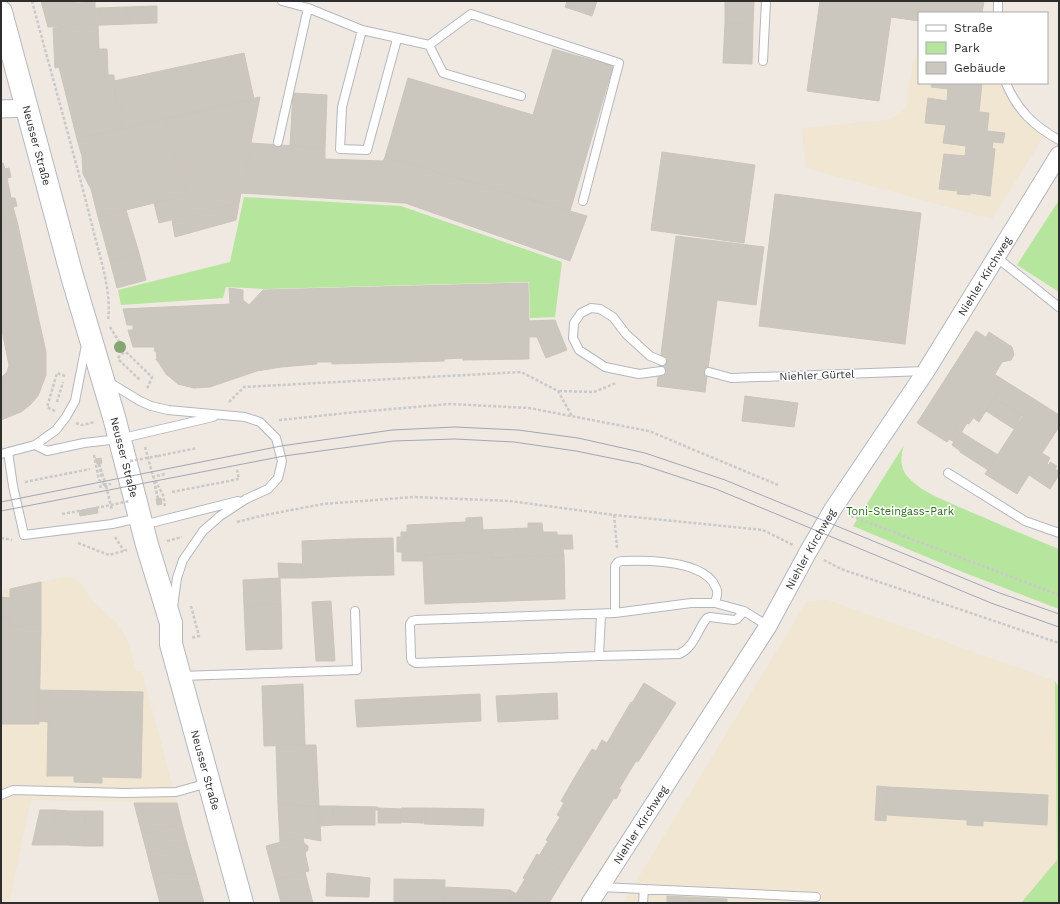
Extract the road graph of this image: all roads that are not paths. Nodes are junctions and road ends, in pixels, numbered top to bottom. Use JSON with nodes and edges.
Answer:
{"nodes":[{"id":1,"x":282,"y":1,"type":"edge"},
{"id":2,"x":766,"y":1,"type":"edge"},
{"id":3,"x":998,"y":1,"type":"edge"},
{"id":4,"x":308,"y":8,"type":"junction"},
{"id":5,"x":1,"y":12,"type":"edge"},
{"id":6,"x":998,"y":12,"type":"edge"},
{"id":7,"x":362,"y":30,"type":"junction"},
{"id":8,"x":397,"y":39,"type":"junction"},
{"id":9,"x":430,"y":45,"type":"junction"},
{"id":10,"x":763,"y":61,"type":"dead end"},
{"id":11,"x":1007,"y":84,"type":"edge"},
{"id":12,"x":521,"y":96,"type":"dead end"},
{"id":13,"x":1,"y":108,"type":"edge"},
{"id":14,"x":27,"y":108,"type":"junction"},
{"id":15,"x":1059,"y":140,"type":"edge"},
{"id":16,"x":278,"y":142,"type":"dead end"},
{"id":17,"x":1059,"y":156,"type":"edge"},
{"id":18,"x":583,"y":201,"type":"dead end"},
{"id":19,"x":996,"y":257,"type":"junction"},
{"id":20,"x":1059,"y":307,"type":"edge"},
{"id":21,"x":98,"y":327,"type":"junction"},
{"id":22,"x":662,"y":361,"type":"dead end"},
{"id":23,"x":661,"y":371,"type":"dead end"},
{"id":24,"x":926,"y":371,"type":"junction"},
{"id":25,"x":709,"y":372,"type":"dead end"},
{"id":26,"x":102,"y":377,"type":"junction"},
{"id":27,"x":220,"y":415,"type":"junction"},
{"id":28,"x":119,"y":439,"type":"junction"},
{"id":29,"x":35,"y":445,"type":"junction"},
{"id":30,"x":5,"y":453,"type":"edge"},
{"id":31,"x":948,"y":473,"type":"dead end"},
{"id":32,"x":246,"y":499,"type":"junction"},
{"id":33,"x":137,"y":515,"type":"junction"},
{"id":34,"x":1059,"y":533,"type":"edge"},
{"id":35,"x":715,"y":603,"type":"junction"},
{"id":36,"x":355,"y":611,"type":"dead end"},
{"id":37,"x":744,"y":611,"type":"junction"},
{"id":38,"x":615,"y":613,"type":"junction"},
{"id":39,"x":601,"y":614,"type":"junction"},
{"id":40,"x":171,"y":623,"type":"junction"},
{"id":41,"x":768,"y":626,"type":"junction"},
{"id":42,"x":599,"y":656,"type":"junction"},
{"id":43,"x":180,"y":676,"type":"junction"},
{"id":44,"x":209,"y":783,"type":"junction"},
{"id":45,"x":1,"y":795,"type":"edge"},
{"id":46,"x":599,"y":887,"type":"junction"},
{"id":47,"x":644,"y":889,"type":"junction"},
{"id":48,"x":816,"y":897,"type":"dead end"},
{"id":49,"x":242,"y":903,"type":"edge"},
{"id":50,"x":590,"y":903,"type":"edge"},
{"id":51,"x":643,"y":903,"type":"edge"}],
"edges":[{"from":1,"to":4,"type":"lane"},
{"from":2,"to":10,"type":"lane"},
{"from":3,"to":6,"type":"lane"},
{"from":4,"to":7,"type":"lane"},
{"from":4,"to":16,"type":"lane"},
{"from":5,"to":14,"type":"main road","name":"Neusser Straße"},
{"from":7,"to":8,"type":"lane"},
{"from":7,"to":8,"type":"lane"},
{"from":8,"to":9,"type":"lane"},
{"from":9,"to":12,"type":"lane"},
{"from":9,"to":18,"type":"lane"},
{"from":11,"to":15,"type":"lane"},
{"from":13,"to":14,"type":"street"},
{"from":14,"to":21,"type":"main road","name":"Neusser Straße"},
{"from":17,"to":19,"type":"street","name":"Niehler Kirchweg"},
{"from":19,"to":20,"type":"lane"},
{"from":19,"to":24,"type":"street","name":"Niehler Kirchweg"},
{"from":21,"to":26,"type":"main road","name":"Neusser Straße"},
{"from":21,"to":29,"type":"lane"},
{"from":22,"to":23,"type":"lane"},
{"from":24,"to":25,"type":"lane","name":"Niehler Gürtel"},
{"from":24,"to":41,"type":"street","name":"Niehler Kirchweg"},
{"from":26,"to":27,"type":"lane"},
{"from":26,"to":28,"type":"main road","name":"Neusser Straße"},
{"from":27,"to":28,"type":"lane"},
{"from":27,"to":32,"type":"lane"},
{"from":28,"to":29,"type":"lane"},
{"from":28,"to":33,"type":"main road","name":"Neusser Straße"},
{"from":29,"to":30,"type":"lane"},
{"from":30,"to":33,"type":"lane"},
{"from":31,"to":34,"type":"lane"},
{"from":32,"to":33,"type":"lane"},
{"from":32,"to":40,"type":"lane"},
{"from":33,"to":40,"type":"main road","name":"Neusser Straße"},
{"from":35,"to":37,"type":"lane"},
{"from":35,"to":38,"type":"lane"},
{"from":35,"to":38,"type":"lane"},
{"from":36,"to":43,"type":"lane"},
{"from":37,"to":41,"type":"lane"},
{"from":37,"to":42,"type":"lane"},
{"from":38,"to":39,"type":"lane"},
{"from":39,"to":42,"type":"lane"},
{"from":39,"to":42,"type":"lane"},
{"from":40,"to":43,"type":"main road","name":"Neusser Straße"},
{"from":41,"to":46,"type":"street","name":"Niehler Kirchweg"},
{"from":43,"to":44,"type":"main road","name":"Neusser Straße"},
{"from":44,"to":45,"type":"lane"},
{"from":44,"to":49,"type":"main road","name":"Neusser Straße"},
{"from":46,"to":47,"type":"lane"},
{"from":46,"to":50,"type":"street","name":"Niehler Kirchweg"},
{"from":47,"to":48,"type":"lane"},
{"from":47,"to":51,"type":"lane"}]}
